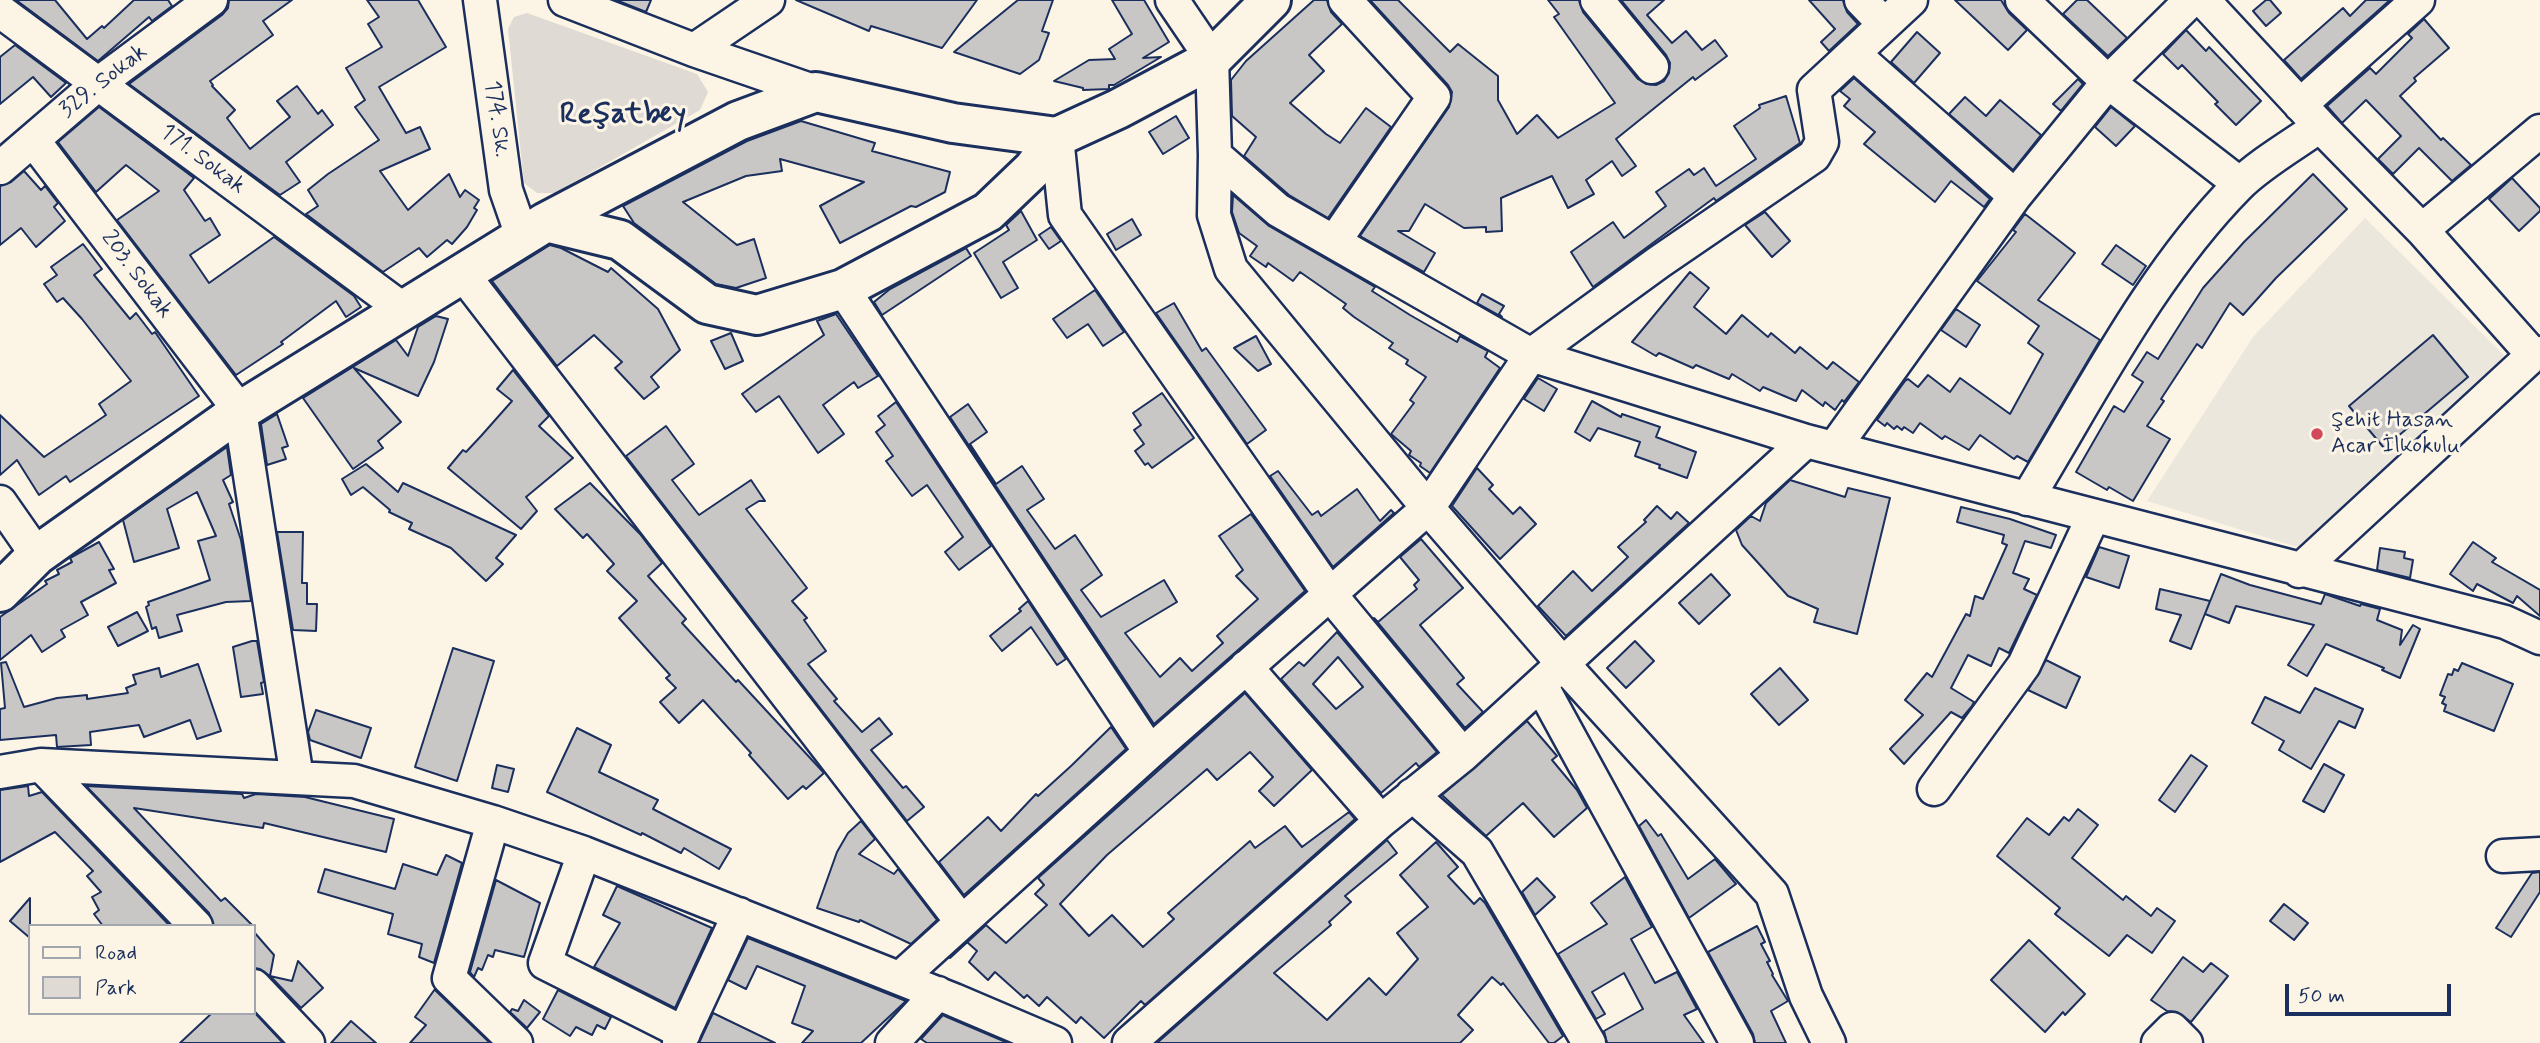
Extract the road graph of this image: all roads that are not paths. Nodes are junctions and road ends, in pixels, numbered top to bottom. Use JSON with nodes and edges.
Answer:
{"nodes":[{"id":1,"x":211,"y":0,"type":"edge"},
{"id":2,"x":480,"y":0,"type":"edge"},
{"id":3,"x":565,"y":0,"type":"edge"},
{"id":4,"x":1172,"y":0,"type":"edge"},
{"id":5,"x":1271,"y":0,"type":"edge"},
{"id":6,"x":1345,"y":0,"type":"edge"},
{"id":7,"x":1597,"y":0,"type":"edge"},
{"id":8,"x":1861,"y":0,"type":"edge"},
{"id":9,"x":1911,"y":0,"type":"edge"},
{"id":10,"x":2022,"y":0,"type":"edge"},
{"id":11,"x":2191,"y":0,"type":"edge"},
{"id":12,"x":2203,"y":0,"type":"edge"},
{"id":13,"x":2418,"y":0,"type":"edge"},
{"id":14,"x":764,"y":1,"type":"edge"},
{"id":15,"x":0,"y":11,"type":"edge"},
{"id":16,"x":1884,"y":24,"type":"junction"},
{"id":17,"x":694,"y":50,"type":"junction"},
{"id":18,"x":1854,"y":54,"type":"junction"},
{"id":19,"x":1212,"y":59,"type":"junction"},
{"id":20,"x":1652,"y":67,"type":"dead end"},
{"id":21,"x":2108,"y":82,"type":"junction"},
{"id":22,"x":99,"y":83,"type":"junction"},
{"id":23,"x":816,"y":92,"type":"junction"},
{"id":24,"x":2310,"y":115,"type":"junction"},
{"id":25,"x":2540,"y":131,"type":"edge"},
{"id":26,"x":1057,"y":138,"type":"junction"},
{"id":27,"x":33,"y":140,"type":"junction"},
{"id":28,"x":1215,"y":155,"type":"junction"},
{"id":29,"x":0,"y":168,"type":"edge"},
{"id":30,"x":2239,"y":184,"type":"junction"},
{"id":31,"x":2015,"y":196,"type":"junction"},
{"id":32,"x":534,"y":229,"type":"junction"},
{"id":33,"x":2422,"y":230,"type":"junction"},
{"id":34,"x":1334,"y":242,"type":"junction"},
{"id":35,"x":462,"y":273,"type":"junction"},
{"id":36,"x":843,"y":289,"type":"junction"},
{"id":37,"x":404,"y":310,"type":"junction"},
{"id":38,"x":2537,"y":354,"type":"edge"},
{"id":39,"x":1531,"y":355,"type":"junction"},
{"id":40,"x":240,"y":411,"type":"junction"},
{"id":41,"x":1820,"y":444,"type":"junction"},
{"id":42,"x":2027,"y":499,"type":"junction"},
{"id":43,"x":0,"y":502,"type":"edge"},
{"id":44,"x":1428,"y":508,"type":"junction"},
{"id":45,"x":2093,"y":517,"type":"junction"},
{"id":46,"x":37,"y":555,"type":"junction"},
{"id":47,"x":2299,"y":570,"type":"junction"},
{"id":48,"x":0,"y":592,"type":"edge"},
{"id":49,"x":1329,"y":593,"type":"junction"},
{"id":50,"x":2540,"y":638,"type":"edge"},
{"id":51,"x":1246,"y":667,"type":"junction"},
{"id":52,"x":1552,"y":674,"type":"junction"},
{"id":53,"x":1150,"y":752,"type":"junction"},
{"id":54,"x":1463,"y":755,"type":"junction"},
{"id":55,"x":41,"y":765,"type":"junction"},
{"id":56,"x":0,"y":772,"type":"edge"},
{"id":57,"x":297,"y":778,"type":"junction"},
{"id":58,"x":1934,"y":789,"type":"dead end"},
{"id":59,"x":1412,"y":796,"type":"junction"},
{"id":60,"x":1381,"y":821,"type":"junction"},
{"id":61,"x":493,"y":822,"type":"junction"},
{"id":62,"x":584,"y":853,"type":"junction"},
{"id":63,"x":2540,"y":854,"type":"edge"},
{"id":64,"x":2503,"y":856,"type":"dead end"},
{"id":65,"x":739,"y":914,"type":"junction"},
{"id":66,"x":961,"y":921,"type":"junction"},
{"id":67,"x":194,"y":924,"type":"edge"},
{"id":68,"x":900,"y":978,"type":"junction"},
{"id":69,"x":256,"y":988,"type":"edge"},
{"id":70,"x":937,"y":993,"type":"junction"},
{"id":71,"x":681,"y":1038,"type":"edge"},
{"id":72,"x":513,"y":1042,"type":"edge"},
{"id":73,"x":1050,"y":1042,"type":"edge"},
{"id":74,"x":308,"y":1043,"type":"edge"},
{"id":75,"x":892,"y":1043,"type":"edge"},
{"id":76,"x":1129,"y":1043,"type":"edge"},
{"id":77,"x":1589,"y":1043,"type":"edge"},
{"id":78,"x":1737,"y":1043,"type":"edge"},
{"id":79,"x":1829,"y":1043,"type":"edge"},
{"id":80,"x":2158,"y":1043,"type":"edge"},
{"id":81,"x":2186,"y":1043,"type":"edge"}],
"edges":[{"from":1,"to":22,"type":"street","name":"329. Sokak"},
{"from":2,"to":32,"type":"street","name":"174. Sk."},
{"from":3,"to":17,"type":"street"},
{"from":4,"to":19,"type":"street"},
{"from":5,"to":19,"type":"main road"},
{"from":6,"to":34,"type":"street"},
{"from":7,"to":20,"type":"street"},
{"from":8,"to":16,"type":"street"},
{"from":9,"to":16,"type":"street"},
{"from":10,"to":21,"type":"street"},
{"from":11,"to":21,"type":"street"},
{"from":12,"to":24,"type":"street"},
{"from":13,"to":24,"type":"street"},
{"from":14,"to":17,"type":"street"},
{"from":15,"to":22,"type":"street","name":"171. Sokak"},
{"from":16,"to":18,"type":"street"},
{"from":17,"to":23,"type":"street"},
{"from":18,"to":31,"type":"street"},
{"from":18,"to":39,"type":"street"},
{"from":19,"to":26,"type":"main road"},
{"from":19,"to":28,"type":"street"},
{"from":21,"to":30,"type":"street"},
{"from":21,"to":31,"type":"street"},
{"from":22,"to":27,"type":"street","name":"329. Sokak"},
{"from":22,"to":37,"type":"street","name":"171. Sokak"},
{"from":23,"to":26,"type":"main road"},
{"from":23,"to":32,"type":"main road"},
{"from":24,"to":30,"type":"street"},
{"from":24,"to":33,"type":"street"},
{"from":25,"to":33,"type":"street"},
{"from":26,"to":36,"type":"main road"},
{"from":26,"to":49,"type":"street"},
{"from":27,"to":29,"type":"street","name":"329. Sokak"},
{"from":27,"to":40,"type":"street","name":"203. Sokak"},
{"from":28,"to":34,"type":"street"},
{"from":28,"to":44,"type":"street"},
{"from":30,"to":42,"type":"street"},
{"from":31,"to":41,"type":"street"},
{"from":32,"to":35,"type":"main road"},
{"from":32,"to":36,"type":"main road"},
{"from":33,"to":38,"type":"street"},
{"from":34,"to":39,"type":"street"},
{"from":35,"to":37,"type":"main road"},
{"from":35,"to":66,"type":"street"},
{"from":36,"to":53,"type":"street"},
{"from":37,"to":40,"type":"main road"},
{"from":38,"to":47,"type":"street"},
{"from":39,"to":41,"type":"street"},
{"from":39,"to":44,"type":"street"},
{"from":40,"to":46,"type":"main road"},
{"from":40,"to":57,"type":"street"},
{"from":41,"to":42,"type":"street"},
{"from":41,"to":52,"type":"street"},
{"from":42,"to":45,"type":"street"},
{"from":43,"to":46,"type":"street"},
{"from":44,"to":49,"type":"street"},
{"from":44,"to":52,"type":"street"},
{"from":45,"to":47,"type":"street"},
{"from":45,"to":58,"type":"street"},
{"from":46,"to":48,"type":"main road"},
{"from":47,"to":50,"type":"street"},
{"from":49,"to":51,"type":"street"},
{"from":49,"to":54,"type":"street"},
{"from":51,"to":53,"type":"street"},
{"from":51,"to":60,"type":"street"},
{"from":52,"to":54,"type":"street"},
{"from":52,"to":78,"type":"street"},
{"from":52,"to":79,"type":"street"},
{"from":53,"to":66,"type":"street"},
{"from":54,"to":59,"type":"street"},
{"from":55,"to":56,"type":"street"},
{"from":55,"to":57,"type":"street"},
{"from":55,"to":67,"type":"street"},
{"from":57,"to":61,"type":"street"},
{"from":59,"to":60,"type":"street"},
{"from":59,"to":77,"type":"street"},
{"from":60,"to":76,"type":"street"},
{"from":61,"to":62,"type":"street"},
{"from":61,"to":72,"type":"street"},
{"from":62,"to":65,"type":"street"},
{"from":62,"to":71,"type":"street"},
{"from":63,"to":64,"type":"street"},
{"from":65,"to":68,"type":"street"},
{"from":65,"to":71,"type":"street"},
{"from":66,"to":68,"type":"street"},
{"from":68,"to":70,"type":"street"},
{"from":69,"to":74,"type":"street"},
{"from":70,"to":73,"type":"street"},
{"from":70,"to":75,"type":"street"},
{"from":80,"to":81,"type":"street"}]}
